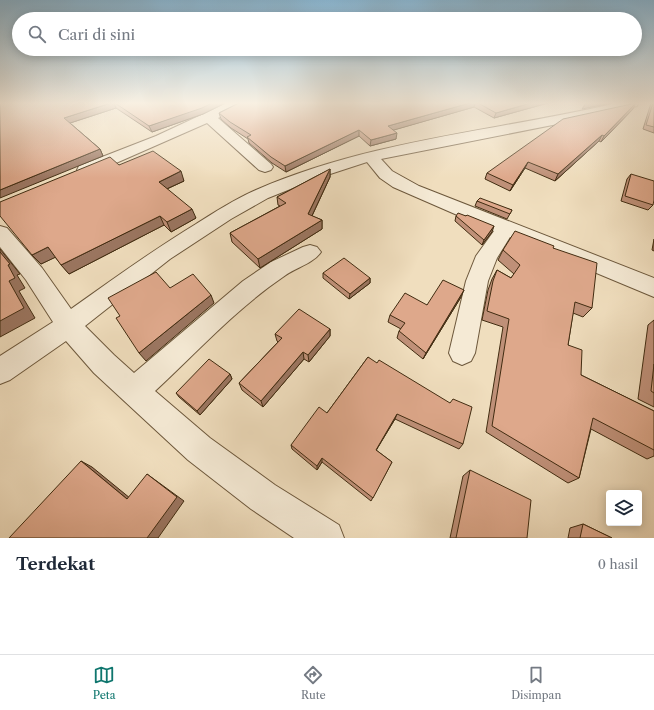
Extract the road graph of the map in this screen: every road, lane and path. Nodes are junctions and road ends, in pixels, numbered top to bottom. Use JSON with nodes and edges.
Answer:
{"nodes":[{"id":1,"x":186,"y":128,"type":"edge"},
{"id":2,"x":221,"y":128,"type":"edge"},
{"id":3,"x":516,"y":128,"type":"edge"},
{"id":4,"x":372,"y":156,"type":"junction"},
{"id":5,"x":265,"y":167,"type":"dead end"},
{"id":6,"x":74,"y":175,"type":"edge"},
{"id":7,"x":506,"y":228,"type":"junction"},
{"id":8,"x":0,"y":233,"type":"edge"},
{"id":9,"x":310,"y":252,"type":"dead end"},
{"id":10,"x":654,"y":288,"type":"edge"},
{"id":11,"x":64,"y":318,"type":"junction"},
{"id":12,"x":462,"y":353,"type":"dead end"},
{"id":13,"x":0,"y":371,"type":"edge"},
{"id":14,"x":135,"y":390,"type":"junction"},
{"id":15,"x":326,"y":538,"type":"edge"}],
"edges":[{"from":1,"to":6,"type":"street"},
{"from":2,"to":5,"type":"street"},
{"from":3,"to":4,"type":"street"},
{"from":4,"to":7,"type":"street"},
{"from":4,"to":11,"type":"street"},
{"from":7,"to":10,"type":"street"},
{"from":7,"to":12,"type":"street"},
{"from":8,"to":11,"type":"street"},
{"from":9,"to":14,"type":"street"},
{"from":11,"to":13,"type":"street"},
{"from":11,"to":14,"type":"street"},
{"from":14,"to":15,"type":"street"}]}
